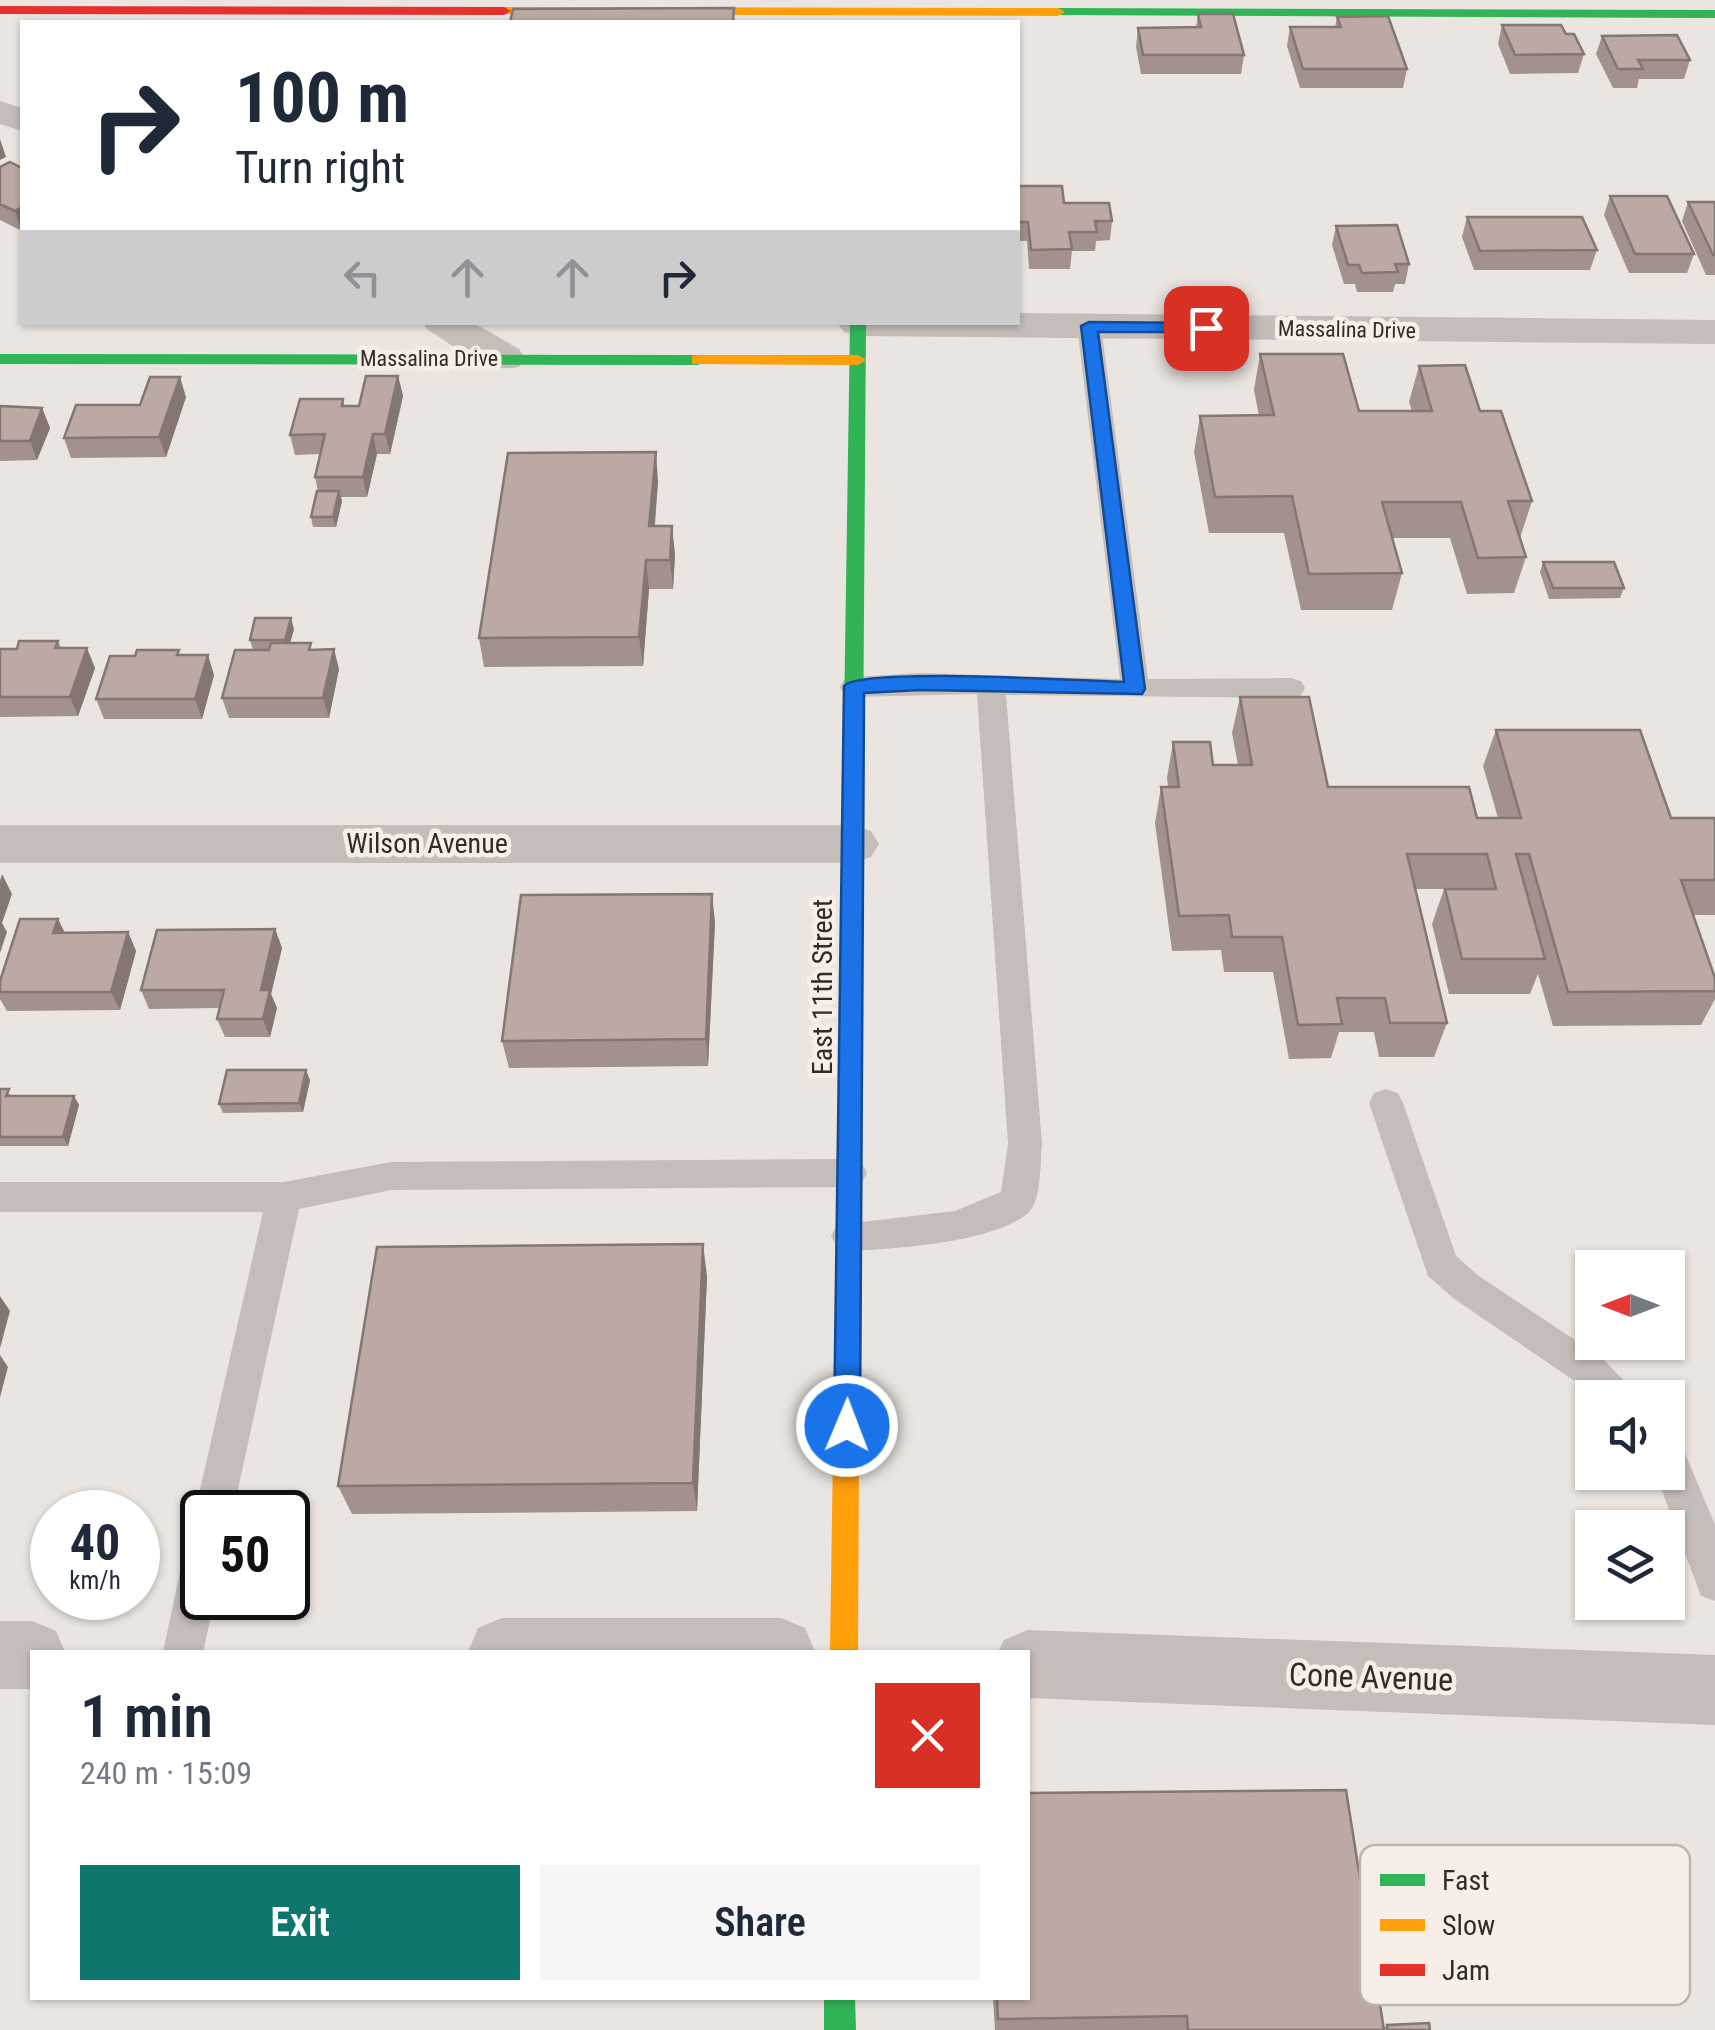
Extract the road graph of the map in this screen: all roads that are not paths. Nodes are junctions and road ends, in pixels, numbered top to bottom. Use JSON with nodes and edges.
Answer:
{"nodes":[{"id":1,"x":0,"y":10,"type":"edge"},
{"id":2,"x":861,"y":11,"type":"edge"},
{"id":3,"x":1715,"y":14,"type":"edge"},
{"id":4,"x":447,"y":325,"type":"edge"},
{"id":5,"x":1089,"y":326,"type":"junction"},
{"id":6,"x":1715,"y":332,"type":"edge"},
{"id":7,"x":858,"y":335,"type":"edge"},
{"id":8,"x":0,"y":358,"type":"edge"},
{"id":9,"x":504,"y":358,"type":"junction"},
{"id":10,"x":991,"y":685,"type":"junction"},
{"id":11,"x":854,"y":686,"type":"junction"},
{"id":12,"x":1291,"y":688,"type":"dead end"},
{"id":13,"x":1135,"y":689,"type":"junction"},
{"id":14,"x":0,"y":844,"type":"edge"},
{"id":15,"x":853,"y":844,"type":"junction"},
{"id":16,"x":1386,"y":1103,"type":"dead end"},
{"id":17,"x":850,"y":1173,"type":"junction"},
{"id":18,"x":284,"y":1197,"type":"junction"},
{"id":19,"x":0,"y":1198,"type":"edge"},
{"id":20,"x":849,"y":1236,"type":"junction"},
{"id":21,"x":1598,"y":1380,"type":"edge"},
{"id":22,"x":219,"y":1490,"type":"edge"},
{"id":23,"x":1684,"y":1490,"type":"edge"},
{"id":24,"x":1715,"y":1582,"type":"edge"},
{"id":25,"x":190,"y":1620,"type":"edge"},
{"id":26,"x":183,"y":1650,"type":"edge"},
{"id":27,"x":844,"y":1650,"type":"edge"},
{"id":28,"x":0,"y":1655,"type":"edge"},
{"id":29,"x":30,"y":1655,"type":"edge"},
{"id":30,"x":1030,"y":1664,"type":"edge"},
{"id":31,"x":1715,"y":1690,"type":"edge"},
{"id":32,"x":840,"y":2000,"type":"edge"},
{"id":33,"x":840,"y":2030,"type":"edge"}],
"edges":[{"from":1,"to":2,"type":"street"},
{"from":2,"to":3,"type":"street"},
{"from":4,"to":9,"type":"street"},
{"from":5,"to":6,"type":"street","name":"Massalina Drive"},
{"from":5,"to":7,"type":"street","name":"Massalina Drive"},
{"from":5,"to":13,"type":"lane"},
{"from":7,"to":9,"type":"street","name":"Massalina Drive"},
{"from":7,"to":11,"type":"street","name":"East 11th Street"},
{"from":8,"to":9,"type":"street","name":"Massalina Drive"},
{"from":10,"to":11,"type":"lane"},
{"from":10,"to":13,"type":"lane"},
{"from":10,"to":20,"type":"lane"},
{"from":11,"to":15,"type":"street","name":"East 11th Street"},
{"from":12,"to":13,"type":"lane"},
{"from":14,"to":15,"type":"street","name":"Wilson Avenue"},
{"from":15,"to":17,"type":"street","name":"East 11th Street"},
{"from":16,"to":21,"type":"lane"},
{"from":17,"to":18,"type":"lane"},
{"from":17,"to":20,"type":"street","name":"East 11th Street"},
{"from":18,"to":19,"type":"lane"},
{"from":18,"to":22,"type":"lane"},
{"from":20,"to":27,"type":"street","name":"East 11th Street"},
{"from":23,"to":24,"type":"lane"},
{"from":25,"to":26,"type":"lane"},
{"from":28,"to":29,"type":"street"},
{"from":30,"to":31,"type":"street","name":"Cone Avenue"},
{"from":32,"to":33,"type":"street"}]}
